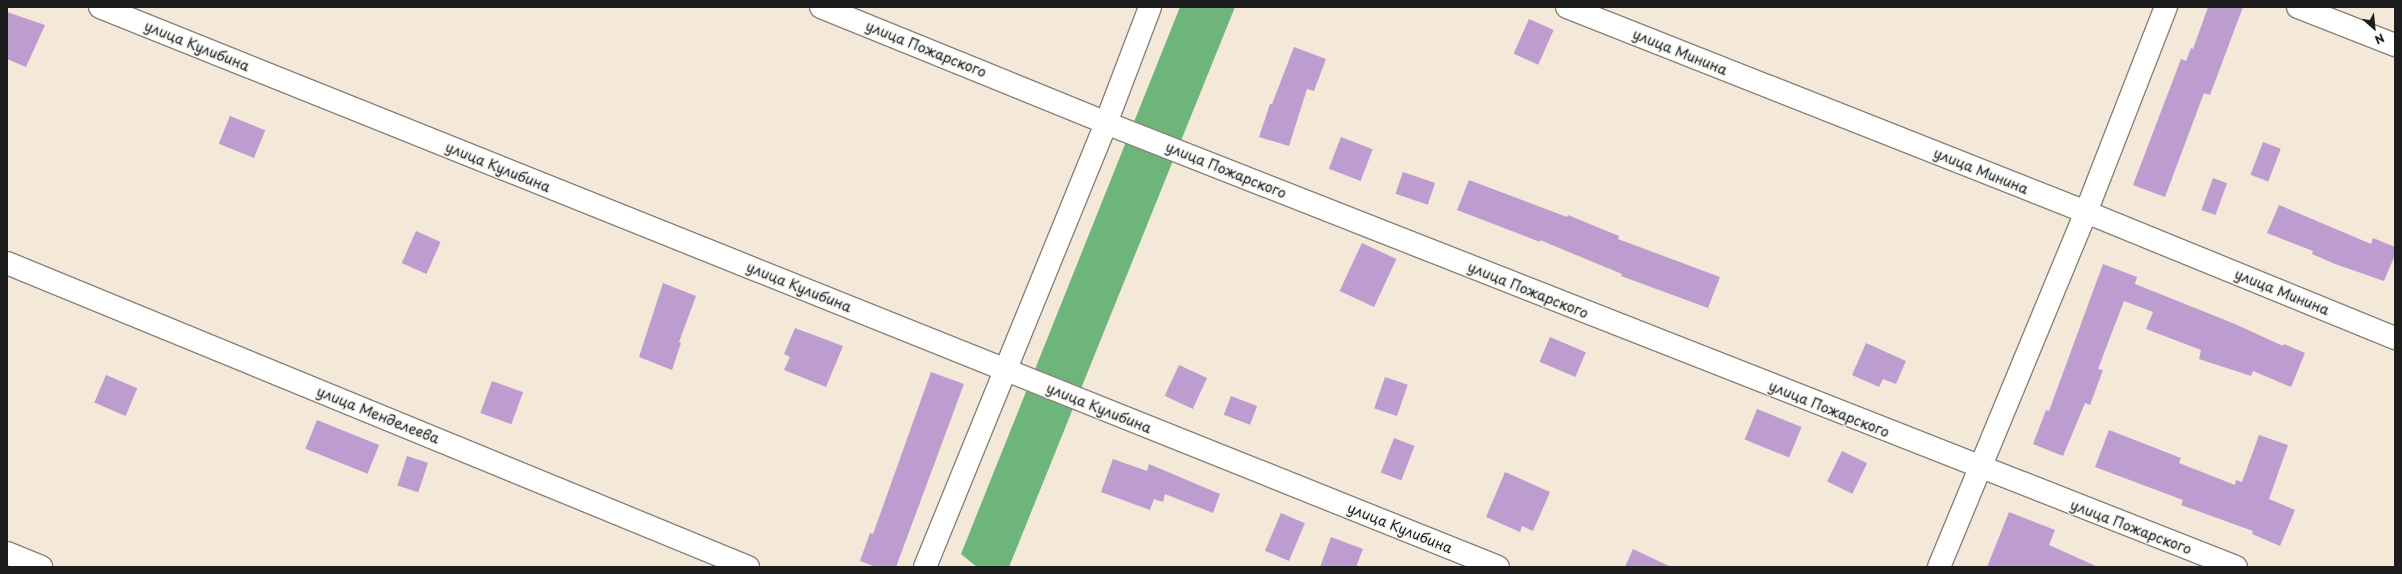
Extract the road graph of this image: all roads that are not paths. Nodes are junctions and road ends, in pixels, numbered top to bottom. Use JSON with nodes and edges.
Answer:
{"nodes":[{"id":1,"x":100,"y":7,"type":"edge"},
{"id":2,"x":821,"y":7,"type":"edge"},
{"id":3,"x":1150,"y":7,"type":"edge"},
{"id":4,"x":1567,"y":7,"type":"edge"},
{"id":5,"x":2166,"y":7,"type":"edge"},
{"id":6,"x":2298,"y":7,"type":"edge"},
{"id":7,"x":2395,"y":44,"type":"edge"},
{"id":8,"x":1106,"y":123,"type":"junction"},
{"id":9,"x":2086,"y":212,"type":"junction"},
{"id":10,"x":7,"y":263,"type":"edge"},
{"id":11,"x":2395,"y":338,"type":"edge"},
{"id":12,"x":1003,"y":370,"type":"junction"},
{"id":13,"x":1981,"y":469,"type":"junction"},
{"id":14,"x":7,"y":553,"type":"edge"},
{"id":15,"x":41,"y":567,"type":"edge"},
{"id":16,"x":748,"y":567,"type":"edge"},
{"id":17,"x":925,"y":567,"type":"edge"},
{"id":18,"x":1498,"y":567,"type":"edge"},
{"id":19,"x":1939,"y":567,"type":"edge"},
{"id":20,"x":2236,"y":567,"type":"edge"}],
"edges":[{"from":1,"to":12,"type":"street","name":"улица Кулибина"},
{"from":2,"to":8,"type":"street","name":"улица Пожарского"},
{"from":3,"to":8,"type":"street"},
{"from":4,"to":9,"type":"street","name":"улица Минина"},
{"from":5,"to":9,"type":"street"},
{"from":6,"to":7,"type":"street"},
{"from":8,"to":12,"type":"street"},
{"from":8,"to":13,"type":"street","name":"улица Пожарского"},
{"from":9,"to":11,"type":"street","name":"улица Минина"},
{"from":9,"to":13,"type":"street"},
{"from":10,"to":16,"type":"street","name":"улица Менделеева"},
{"from":12,"to":17,"type":"street"},
{"from":12,"to":18,"type":"street","name":"улица Кулибина"},
{"from":13,"to":19,"type":"street"},
{"from":13,"to":20,"type":"street","name":"улица Пожарского"},
{"from":14,"to":15,"type":"street"}]}
